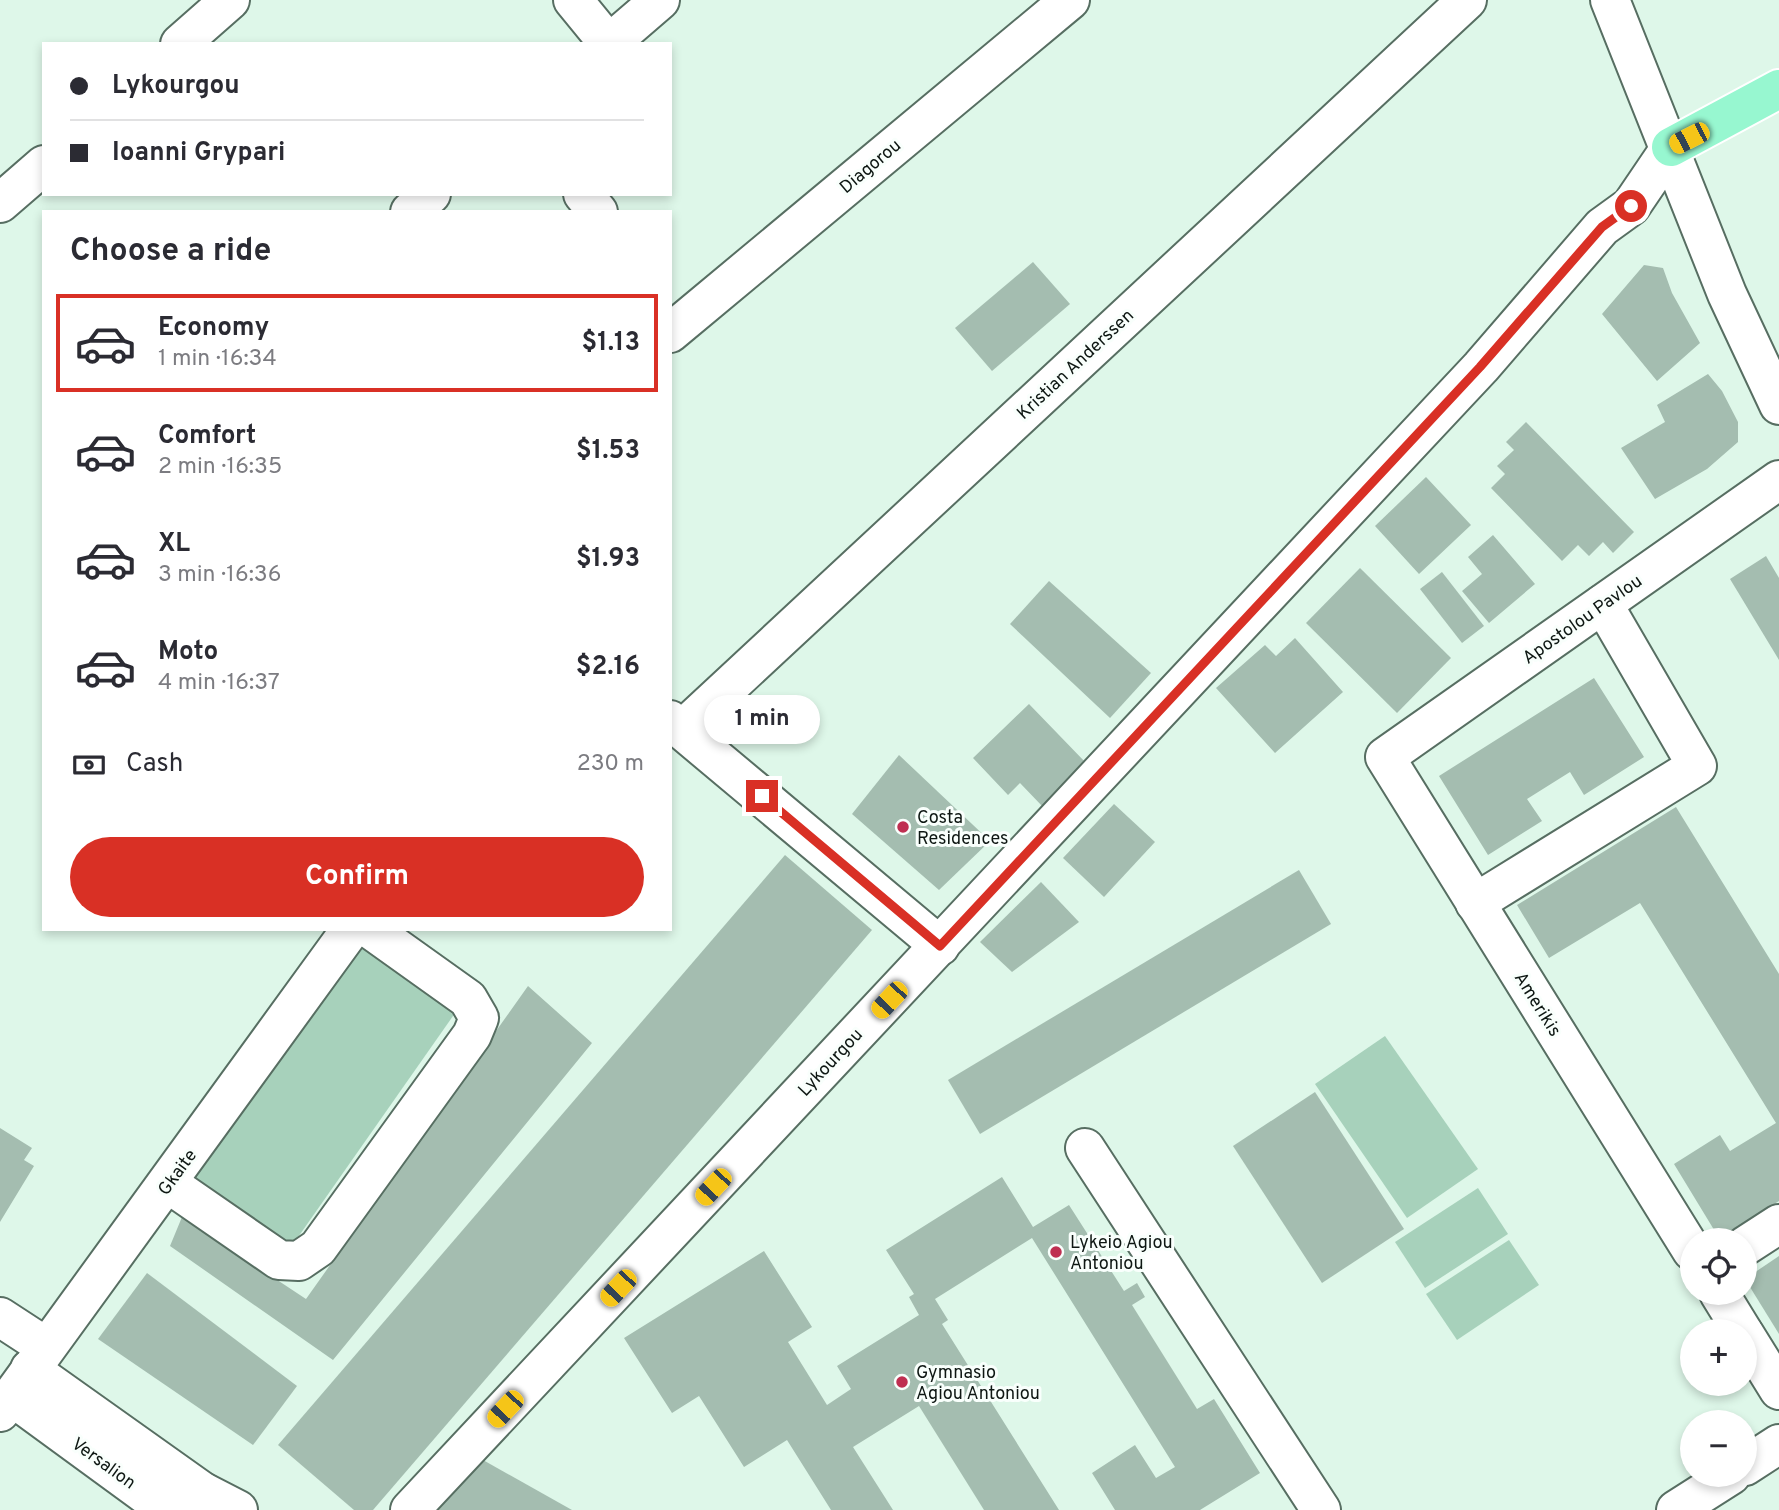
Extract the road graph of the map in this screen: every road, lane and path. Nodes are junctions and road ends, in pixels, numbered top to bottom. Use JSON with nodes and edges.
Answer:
{"nodes":[{"id":1,"x":230,"y":0,"type":"edge"},
{"id":2,"x":573,"y":0,"type":"edge"},
{"id":3,"x":660,"y":0,"type":"edge"},
{"id":4,"x":1070,"y":0,"type":"edge"},
{"id":5,"x":1466,"y":0,"type":"edge"},
{"id":6,"x":1610,"y":0,"type":"edge"},
{"id":7,"x":182,"y":42,"type":"edge"},
{"id":8,"x":607,"y":42,"type":"edge"},
{"id":9,"x":611,"y":42,"type":"edge"},
{"id":10,"x":1779,"y":89,"type":"edge"},
{"id":11,"x":1671,"y":148,"type":"junction"},
{"id":12,"x":42,"y":166,"type":"edge"},
{"id":13,"x":429,"y":196,"type":"edge"},
{"id":14,"x":585,"y":196,"type":"edge"},
{"id":15,"x":0,"y":203,"type":"edge"},
{"id":16,"x":412,"y":210,"type":"edge"},
{"id":17,"x":596,"y":210,"type":"edge"},
{"id":18,"x":675,"y":317,"type":"edge"},
{"id":19,"x":1779,"y":405,"type":"edge"},
{"id":20,"x":1779,"y":480,"type":"edge"},
{"id":21,"x":1603,"y":604,"type":"junction"},
{"id":22,"x":677,"y":725,"type":"edge"},
{"id":23,"x":1385,"y":757,"type":"joint"},
{"id":24,"x":1475,"y":903,"type":"junction"},
{"id":25,"x":350,"y":931,"type":"edge"},
{"id":26,"x":372,"y":931,"type":"edge"},
{"id":27,"x":940,"y":946,"type":"junction"},
{"id":28,"x":1085,"y":1148,"type":"dead end"},
{"id":29,"x":169,"y":1184,"type":"junction"},
{"id":30,"x":1779,"y":1224,"type":"edge"},
{"id":31,"x":1680,"y":1232,"type":"edge"},
{"id":32,"x":1757,"y":1238,"type":"edge"},
{"id":33,"x":0,"y":1317,"type":"edge"},
{"id":34,"x":1757,"y":1354,"type":"edge"},
{"id":35,"x":22,"y":1381,"type":"edge"},
{"id":36,"x":1779,"y":1390,"type":"edge"},
{"id":37,"x":1779,"y":1445,"type":"edge"},
{"id":38,"x":1757,"y":1459,"type":"edge"},
{"id":39,"x":1712,"y":1487,"type":"edge"},
{"id":40,"x":238,"y":1510,"type":"edge"},
{"id":41,"x":410,"y":1510,"type":"edge"},
{"id":42,"x":1321,"y":1510,"type":"edge"},
{"id":43,"x":1676,"y":1510,"type":"edge"}],
"edges":[{"from":1,"to":7,"type":"street"},
{"from":2,"to":8,"type":"street"},
{"from":3,"to":9,"type":"street"},
{"from":4,"to":18,"type":"street","name":"Diagorou"},
{"from":5,"to":22,"type":"street","name":"Kristian Anderssen"},
{"from":6,"to":11,"type":"street"},
{"from":10,"to":11,"type":"main road"},
{"from":11,"to":19,"type":"street"},
{"from":11,"to":27,"type":"street","name":"Lykourgou"},
{"from":12,"to":15,"type":"street"},
{"from":13,"to":16,"type":"street"},
{"from":14,"to":17,"type":"street"},
{"from":20,"to":21,"type":"street","name":"Apostolou Pavlou"},
{"from":21,"to":23,"type":"street","name":"Apostolou Pavlou"},
{"from":21,"to":24,"type":"street"},
{"from":22,"to":27,"type":"street"},
{"from":23,"to":24,"type":"street","name":"Amerikis"},
{"from":24,"to":31,"type":"street","name":"Amerikis"},
{"from":25,"to":29,"type":"street","name":"Gkaite"},
{"from":26,"to":29,"type":"street"},
{"from":27,"to":41,"type":"street","name":"Lykourgou"},
{"from":28,"to":42,"type":"street"},
{"from":29,"to":35,"type":"street","name":"Gkaite"},
{"from":30,"to":32,"type":"street"},
{"from":33,"to":35,"type":"street"},
{"from":34,"to":36,"type":"street"},
{"from":35,"to":40,"type":"street","name":"Versalion"},
{"from":37,"to":38,"type":"street"},
{"from":39,"to":43,"type":"street"}]}
